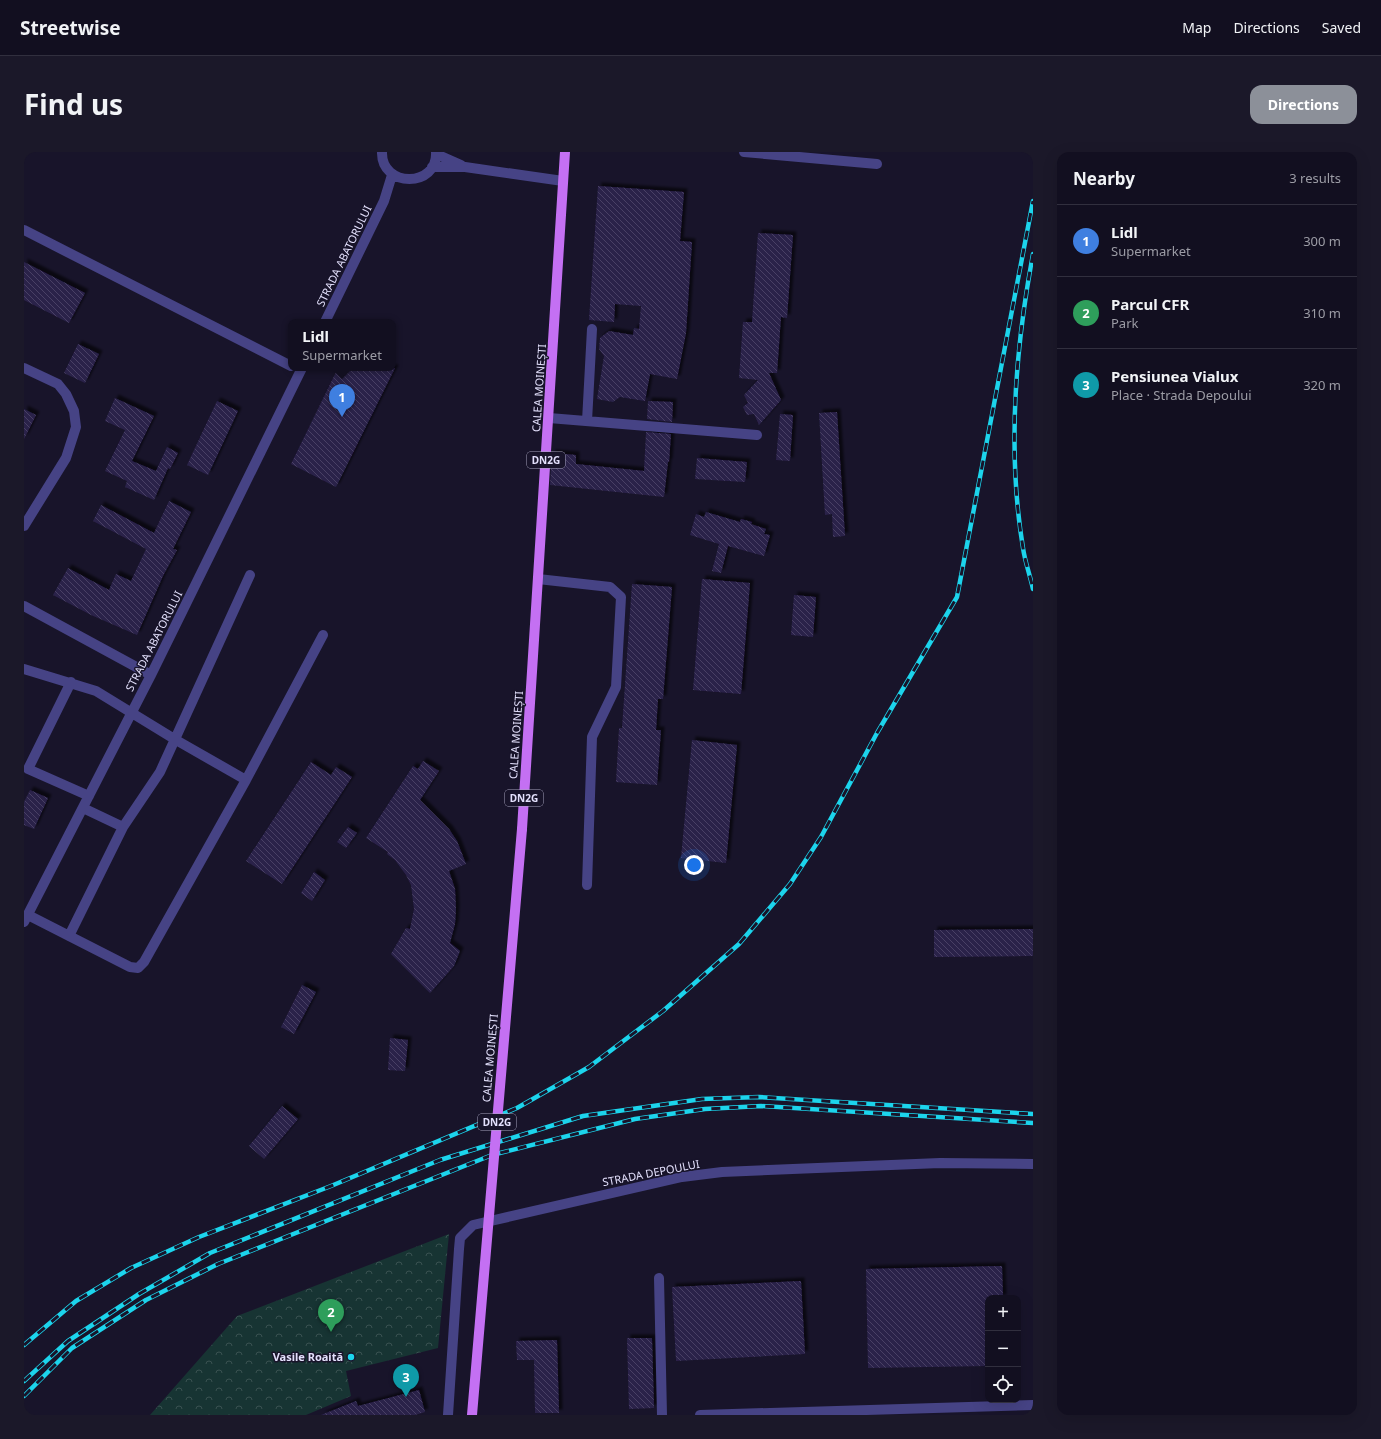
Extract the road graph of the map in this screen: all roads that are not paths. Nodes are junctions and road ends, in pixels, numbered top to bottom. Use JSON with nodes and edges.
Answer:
{"nodes":[{"id":1,"x":382,"y":152,"type":"edge"},
{"id":2,"x":565,"y":152,"type":"edge"},
{"id":3,"x":744,"y":152,"type":"edge"},
{"id":4,"x":436,"y":153,"type":"edge"},
{"id":5,"x":876,"y":164,"type":"dead end"},
{"id":6,"x":432,"y":167,"type":"junction"},
{"id":7,"x":465,"y":167,"type":"junction"},
{"id":8,"x":392,"y":175,"type":"junction"},
{"id":9,"x":403,"y":180,"type":"junction"},
{"id":10,"x":564,"y":181,"type":"junction"},
{"id":11,"x":384,"y":201,"type":"junction"},
{"id":12,"x":24,"y":230,"type":"edge"},
{"id":13,"x":326,"y":319,"type":"edge"},
{"id":14,"x":592,"y":329,"type":"dead end"},
{"id":15,"x":288,"y":364,"type":"edge"},
{"id":16,"x":24,"y":368,"type":"edge"},
{"id":17,"x":299,"y":371,"type":"edge"},
{"id":18,"x":549,"y":418,"type":"junction"},
{"id":19,"x":587,"y":421,"type":"junction"},
{"id":20,"x":757,"y":435,"type":"dead end"},
{"id":21,"x":24,"y":526,"type":"edge"},
{"id":22,"x":250,"y":575,"type":"dead end"},
{"id":23,"x":538,"y":579,"type":"junction"},
{"id":24,"x":24,"y":606,"type":"edge"},
{"id":25,"x":323,"y":636,"type":"dead end"},
{"id":26,"x":24,"y":669,"type":"edge"},
{"id":27,"x":151,"y":675,"type":"junction"},
{"id":28,"x":71,"y":682,"type":"junction"},
{"id":29,"x":131,"y":712,"type":"junction"},
{"id":30,"x":176,"y":740,"type":"junction"},
{"id":31,"x":26,"y":772,"type":"edge"},
{"id":32,"x":246,"y":780,"type":"junction"},
{"id":33,"x":89,"y":796,"type":"junction"},
{"id":34,"x":83,"y":808,"type":"junction"},
{"id":35,"x":123,"y":827,"type":"junction"},
{"id":36,"x":587,"y":885,"type":"dead end"},
{"id":37,"x":26,"y":919,"type":"edge"},
{"id":38,"x":69,"y":936,"type":"junction"},
{"id":39,"x":1033,"y":1164,"type":"edge"},
{"id":40,"x":659,"y":1278,"type":"dead end"},
{"id":41,"x":1033,"y":1405,"type":"edge"},
{"id":42,"x":448,"y":1415,"type":"edge"},
{"id":43,"x":472,"y":1415,"type":"edge"},
{"id":44,"x":662,"y":1415,"type":"edge"},
{"id":45,"x":700,"y":1415,"type":"edge"}],
"edges":[{"from":1,"to":8,"type":"street"},
{"from":2,"to":10,"type":"main road","name":"CALEA MOINEȘTI","number":"DN2G"},
{"from":3,"to":5,"type":"street"},
{"from":4,"to":6,"type":"street"},
{"from":4,"to":7,"type":"street"},
{"from":6,"to":7,"type":"street"},
{"from":6,"to":9,"type":"street"},
{"from":7,"to":10,"type":"street"},
{"from":8,"to":9,"type":"street"},
{"from":8,"to":11,"type":"street","name":"STRADA ABATORULUI"},
{"from":9,"to":11,"type":"street","name":"STRADA ABATORULUI"},
{"from":10,"to":18,"type":"main road","name":"CALEA MOINEȘTI","number":"DN2G"},
{"from":11,"to":13,"type":"street","name":"STRADA ABATORULUI"},
{"from":12,"to":15,"type":"street"},
{"from":14,"to":19,"type":"street"},
{"from":16,"to":21,"type":"street"},
{"from":17,"to":27,"type":"street","name":"STRADA ABATORULUI"},
{"from":18,"to":19,"type":"street"},
{"from":18,"to":23,"type":"main road","name":"CALEA MOINEȘTI","number":"DN2G"},
{"from":19,"to":20,"type":"street"},
{"from":22,"to":30,"type":"street"},
{"from":23,"to":36,"type":"street"},
{"from":23,"to":43,"type":"main road","name":"CALEA MOINEȘTI","number":"DN2G","bridge":true},
{"from":24,"to":27,"type":"street"},
{"from":25,"to":32,"type":"street"},
{"from":26,"to":28,"type":"street"},
{"from":27,"to":29,"type":"street","name":"STRADA ABATORULUI"},
{"from":28,"to":29,"type":"street"},
{"from":28,"to":31,"type":"street"},
{"from":29,"to":30,"type":"street"},
{"from":29,"to":33,"type":"street","name":"STRADA ABATORULUI"},
{"from":30,"to":32,"type":"street"},
{"from":30,"to":35,"type":"street"},
{"from":31,"to":33,"type":"street"},
{"from":32,"to":38,"type":"street"},
{"from":33,"to":34,"type":"street","name":"STRADA ABATORULUI"},
{"from":34,"to":35,"type":"street"},
{"from":34,"to":37,"type":"street","name":"STRADA ABATORULUI"},
{"from":35,"to":38,"type":"street"},
{"from":37,"to":38,"type":"street"},
{"from":39,"to":42,"type":"street","name":"STRADA DEPOULUI"},
{"from":40,"to":44,"type":"street"},
{"from":41,"to":45,"type":"street"}]}
